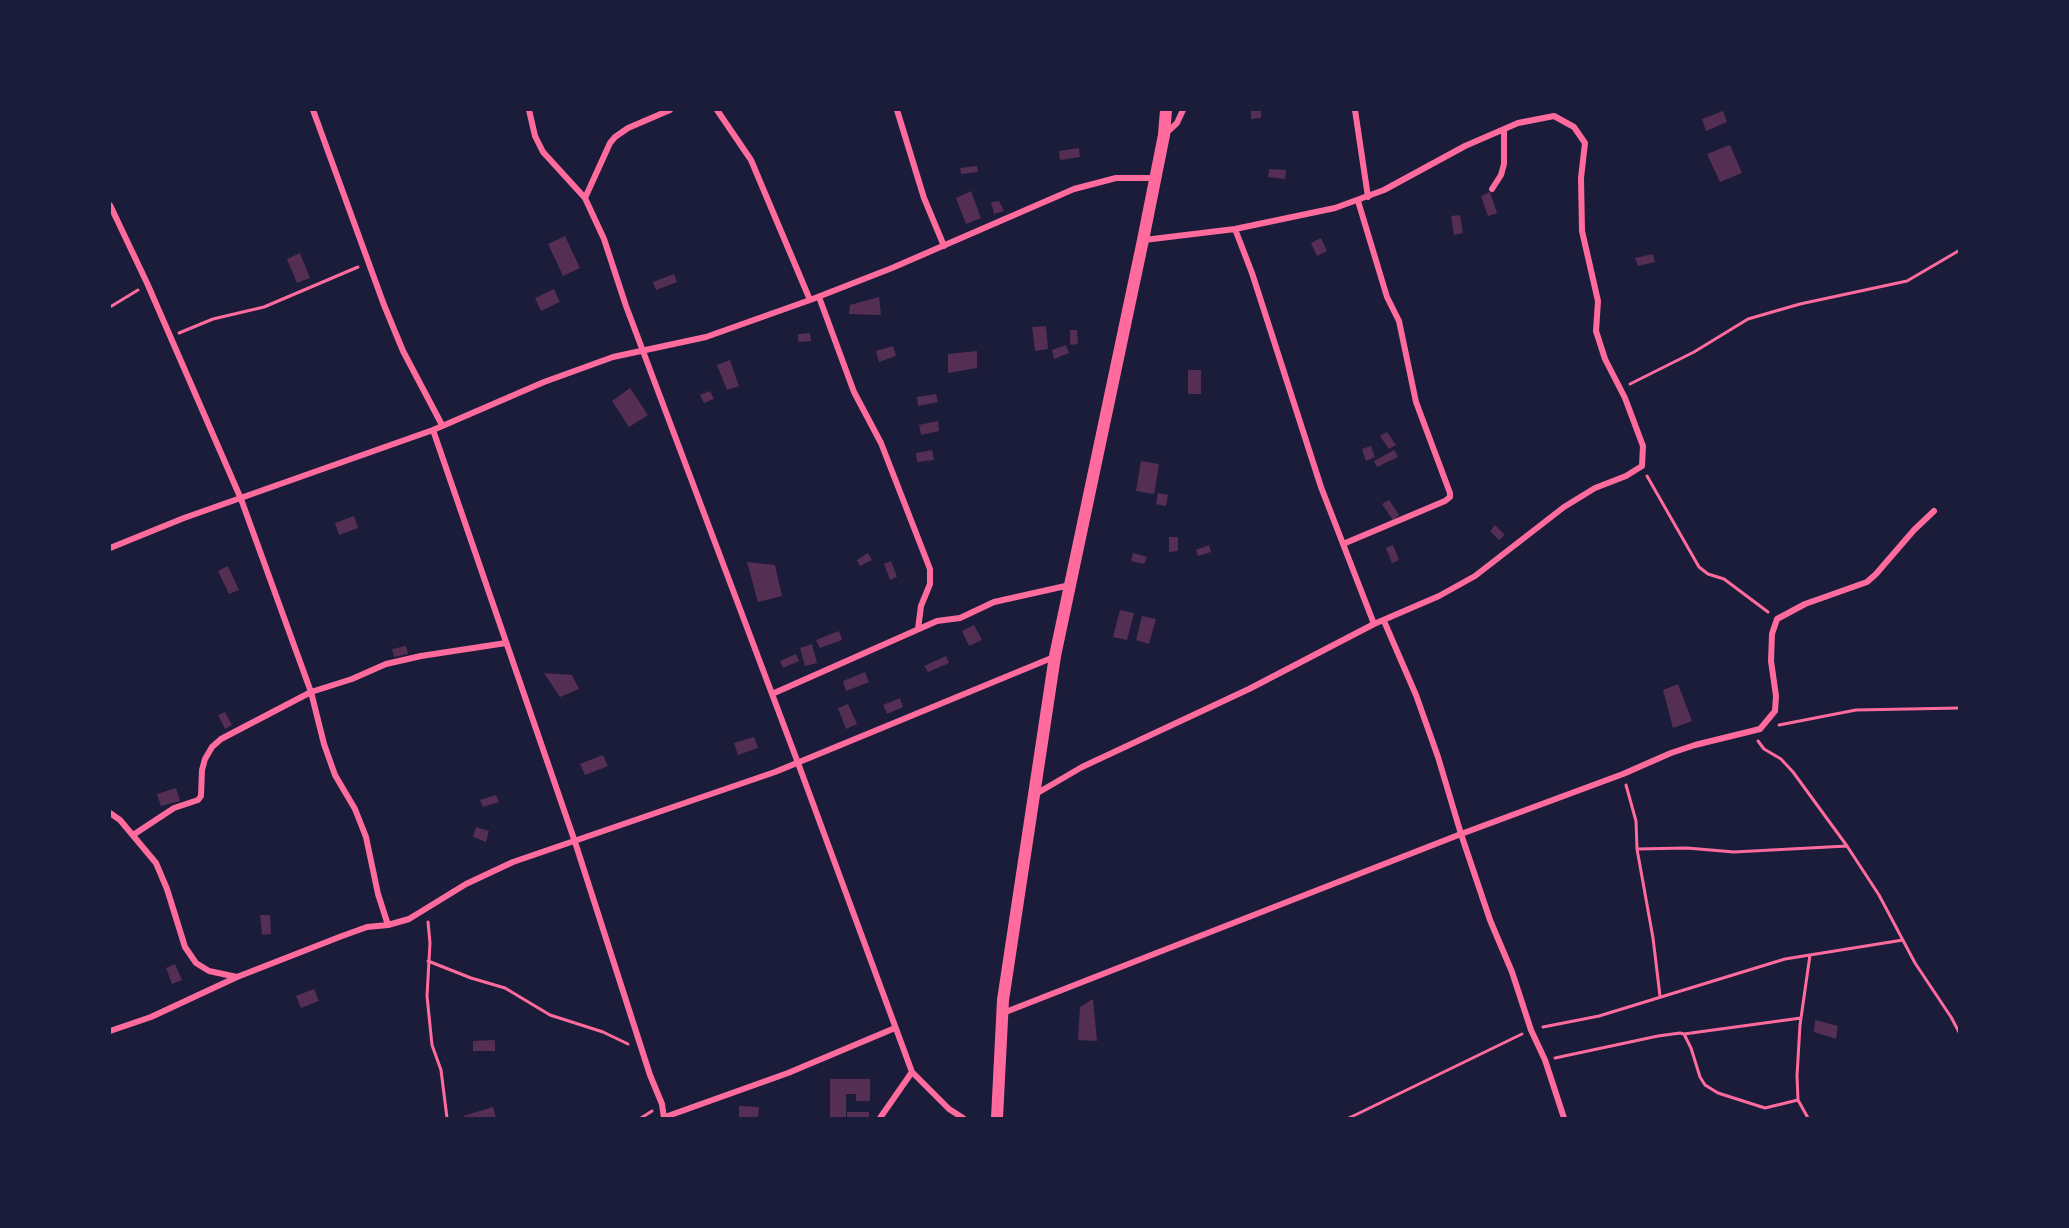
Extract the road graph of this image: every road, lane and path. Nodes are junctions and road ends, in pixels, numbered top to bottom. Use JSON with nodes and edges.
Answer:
{"nodes":[{"id":1,"x":313,"y":110,"type":"edge"},
{"id":2,"x":529,"y":110,"type":"edge"},
{"id":3,"x":670,"y":110,"type":"edge"},
{"id":4,"x":717,"y":110,"type":"edge"},
{"id":5,"x":897,"y":110,"type":"edge"},
{"id":6,"x":1166,"y":110,"type":"edge"},
{"id":7,"x":1184,"y":110,"type":"edge"},
{"id":8,"x":1355,"y":110,"type":"edge"},
{"id":9,"x":1560,"y":110,"type":"edge"},
{"id":10,"x":1554,"y":116,"type":"junction"},
{"id":11,"x":1504,"y":130,"type":"junction"},
{"id":12,"x":1164,"y":135,"type":"junction"},
{"id":13,"x":1154,"y":178,"type":"junction"},
{"id":14,"x":1492,"y":189,"type":"dead end"},
{"id":15,"x":1368,"y":197,"type":"junction"},
{"id":16,"x":585,"y":198,"type":"junction"},
{"id":17,"x":1358,"y":201,"type":"junction"},
{"id":18,"x":110,"y":205,"type":"edge"},
{"id":19,"x":1235,"y":229,"type":"junction"},
{"id":20,"x":1143,"y":240,"type":"junction"},
{"id":21,"x":944,"y":246,"type":"junction"},
{"id":22,"x":1959,"y":250,"type":"edge"},
{"id":23,"x":368,"y":262,"type":"junction"},
{"id":24,"x":147,"y":283,"type":"junction"},
{"id":25,"x":819,"y":297,"type":"junction"},
{"id":26,"x":810,"y":300,"type":"junction"},
{"id":27,"x":110,"y":307,"type":"edge"},
{"id":28,"x":169,"y":337,"type":"junction"},
{"id":29,"x":644,"y":352,"type":"junction"},
{"id":30,"x":1620,"y":389,"type":"junction"},
{"id":31,"x":442,"y":425,"type":"junction"},
{"id":32,"x":433,"y":430,"type":"junction"},
{"id":33,"x":1642,"y":466,"type":"junction"},
{"id":34,"x":241,"y":499,"type":"junction"},
{"id":35,"x":1934,"y":511,"type":"dead end"},
{"id":36,"x":1343,"y":544,"type":"junction"},
{"id":37,"x":110,"y":548,"type":"edge"},
{"id":38,"x":1070,"y":585,"type":"junction"},
{"id":39,"x":1777,"y":619,"type":"junction"},
{"id":40,"x":1384,"y":621,"type":"junction"},
{"id":41,"x":1374,"y":624,"type":"junction"},
{"id":42,"x":918,"y":629,"type":"junction"},
{"id":43,"x":506,"y":643,"type":"junction"},
{"id":44,"x":1055,"y":656,"type":"junction"},
{"id":45,"x":311,"y":692,"type":"junction"},
{"id":46,"x":772,"y":693,"type":"junction"},
{"id":47,"x":1959,"y":708,"type":"edge"},
{"id":48,"x":1760,"y":729,"type":"junction"},
{"id":49,"x":1750,"y":731,"type":"junction"},
{"id":50,"x":798,"y":763,"type":"junction"},
{"id":51,"x":1623,"y":774,"type":"junction"},
{"id":52,"x":1033,"y":796,"type":"junction"},
{"id":53,"x":110,"y":813,"type":"edge"},
{"id":54,"x":1461,"y":834,"type":"junction"},
{"id":55,"x":133,"y":835,"type":"junction"},
{"id":56,"x":575,"y":842,"type":"junction"},
{"id":57,"x":1847,"y":846,"type":"junction"},
{"id":58,"x":1637,"y":849,"type":"junction"},
{"id":59,"x":426,"y":909,"type":"junction"},
{"id":60,"x":388,"y":925,"type":"junction"},
{"id":61,"x":1903,"y":940,"type":"junction"},
{"id":62,"x":1810,"y":955,"type":"junction"},
{"id":63,"x":428,"y":961,"type":"junction"},
{"id":64,"x":237,"y":977,"type":"junction"},
{"id":65,"x":1660,"y":996,"type":"junction"},
{"id":66,"x":1003,"y":1013,"type":"junction"},
{"id":67,"x":1801,"y":1018,"type":"junction"},
{"id":68,"x":895,"y":1028,"type":"junction"},
{"id":69,"x":1531,"y":1030,"type":"junction"},
{"id":70,"x":110,"y":1031,"type":"edge"},
{"id":71,"x":1684,"y":1034,"type":"junction"},
{"id":72,"x":1959,"y":1034,"type":"edge"},
{"id":73,"x":642,"y":1050,"type":"junction"},
{"id":74,"x":1545,"y":1060,"type":"junction"},
{"id":75,"x":912,"y":1072,"type":"junction"},
{"id":76,"x":1798,"y":1100,"type":"junction"},
{"id":77,"x":664,"y":1118,"type":"edge"},
{"id":78,"x":447,"y":1119,"type":"edge"},
{"id":79,"x":880,"y":1119,"type":"edge"},
{"id":80,"x":963,"y":1119,"type":"edge"},
{"id":81,"x":997,"y":1119,"type":"edge"},
{"id":82,"x":1349,"y":1119,"type":"edge"},
{"id":83,"x":1564,"y":1119,"type":"edge"},
{"id":84,"x":1808,"y":1119,"type":"edge"}],
"edges":[{"from":1,"to":23,"type":"street"},
{"from":2,"to":16,"type":"street"},
{"from":3,"to":16,"type":"street"},
{"from":4,"to":26,"type":"street"},
{"from":5,"to":21,"type":"street"},
{"from":6,"to":12,"type":"main road"},
{"from":7,"to":12,"type":"street"},
{"from":8,"to":15,"type":"street"},
{"from":9,"to":10,"type":"street"},
{"from":10,"to":11,"type":"street"},
{"from":10,"to":30,"type":"street"},
{"from":11,"to":14,"type":"street"},
{"from":11,"to":15,"type":"street"},
{"from":12,"to":13,"type":"main road"},
{"from":13,"to":20,"type":"main road"},
{"from":13,"to":21,"type":"street"},
{"from":15,"to":17,"type":"street"},
{"from":16,"to":29,"type":"street"},
{"from":17,"to":19,"type":"street"},
{"from":17,"to":36,"type":"street"},
{"from":18,"to":24,"type":"street"},
{"from":19,"to":20,"type":"street"},
{"from":19,"to":36,"type":"street"},
{"from":20,"to":38,"type":"main road"},
{"from":21,"to":25,"type":"street"},
{"from":22,"to":30,"type":"path"},
{"from":23,"to":28,"type":"path"},
{"from":23,"to":31,"type":"street"},
{"from":24,"to":27,"type":"path"},
{"from":24,"to":28,"type":"street"},
{"from":25,"to":26,"type":"street"},
{"from":25,"to":42,"type":"street"},
{"from":26,"to":29,"type":"street"},
{"from":28,"to":34,"type":"street"},
{"from":29,"to":31,"type":"street"},
{"from":29,"to":46,"type":"street"},
{"from":30,"to":33,"type":"street"},
{"from":31,"to":32,"type":"street"},
{"from":32,"to":34,"type":"street"},
{"from":32,"to":43,"type":"street"},
{"from":33,"to":39,"type":"path"},
{"from":33,"to":40,"type":"street"},
{"from":34,"to":37,"type":"street"},
{"from":34,"to":45,"type":"street"},
{"from":35,"to":39,"type":"street"},
{"from":36,"to":41,"type":"street"},
{"from":38,"to":42,"type":"street"},
{"from":38,"to":44,"type":"main road"},
{"from":39,"to":48,"type":"street"},
{"from":40,"to":41,"type":"street"},
{"from":40,"to":54,"type":"street"},
{"from":41,"to":52,"type":"street"},
{"from":42,"to":46,"type":"street"},
{"from":43,"to":45,"type":"street"},
{"from":43,"to":56,"type":"street"},
{"from":44,"to":50,"type":"street"},
{"from":44,"to":52,"type":"main road"},
{"from":45,"to":55,"type":"street"},
{"from":45,"to":60,"type":"street"},
{"from":46,"to":50,"type":"street"},
{"from":47,"to":48,"type":"path"},
{"from":48,"to":49,"type":"street"},
{"from":49,"to":51,"type":"street"},
{"from":49,"to":57,"type":"path"},
{"from":50,"to":56,"type":"street"},
{"from":50,"to":68,"type":"street"},
{"from":51,"to":54,"type":"street"},
{"from":51,"to":58,"type":"path"},
{"from":52,"to":66,"type":"main road"},
{"from":53,"to":55,"type":"street"},
{"from":54,"to":66,"type":"street"},
{"from":54,"to":69,"type":"street"},
{"from":55,"to":64,"type":"street"},
{"from":56,"to":59,"type":"street"},
{"from":56,"to":73,"type":"street"},
{"from":57,"to":58,"type":"path"},
{"from":57,"to":61,"type":"path"},
{"from":58,"to":65,"type":"path"},
{"from":59,"to":60,"type":"street"},
{"from":59,"to":63,"type":"path"},
{"from":60,"to":64,"type":"street"},
{"from":61,"to":62,"type":"path"},
{"from":61,"to":72,"type":"path"},
{"from":62,"to":65,"type":"path"},
{"from":62,"to":67,"type":"path"},
{"from":63,"to":73,"type":"path"},
{"from":63,"to":78,"type":"path"},
{"from":64,"to":70,"type":"street"},
{"from":65,"to":69,"type":"path"},
{"from":66,"to":81,"type":"main road"},
{"from":67,"to":71,"type":"path"},
{"from":67,"to":76,"type":"path"},
{"from":68,"to":75,"type":"street"},
{"from":68,"to":77,"type":"street"},
{"from":69,"to":74,"type":"street"},
{"from":69,"to":82,"type":"path"},
{"from":71,"to":74,"type":"path"},
{"from":71,"to":76,"type":"path"},
{"from":73,"to":77,"type":"street"},
{"from":74,"to":83,"type":"street"},
{"from":75,"to":79,"type":"street"},
{"from":75,"to":80,"type":"street"},
{"from":76,"to":84,"type":"path"}]}
